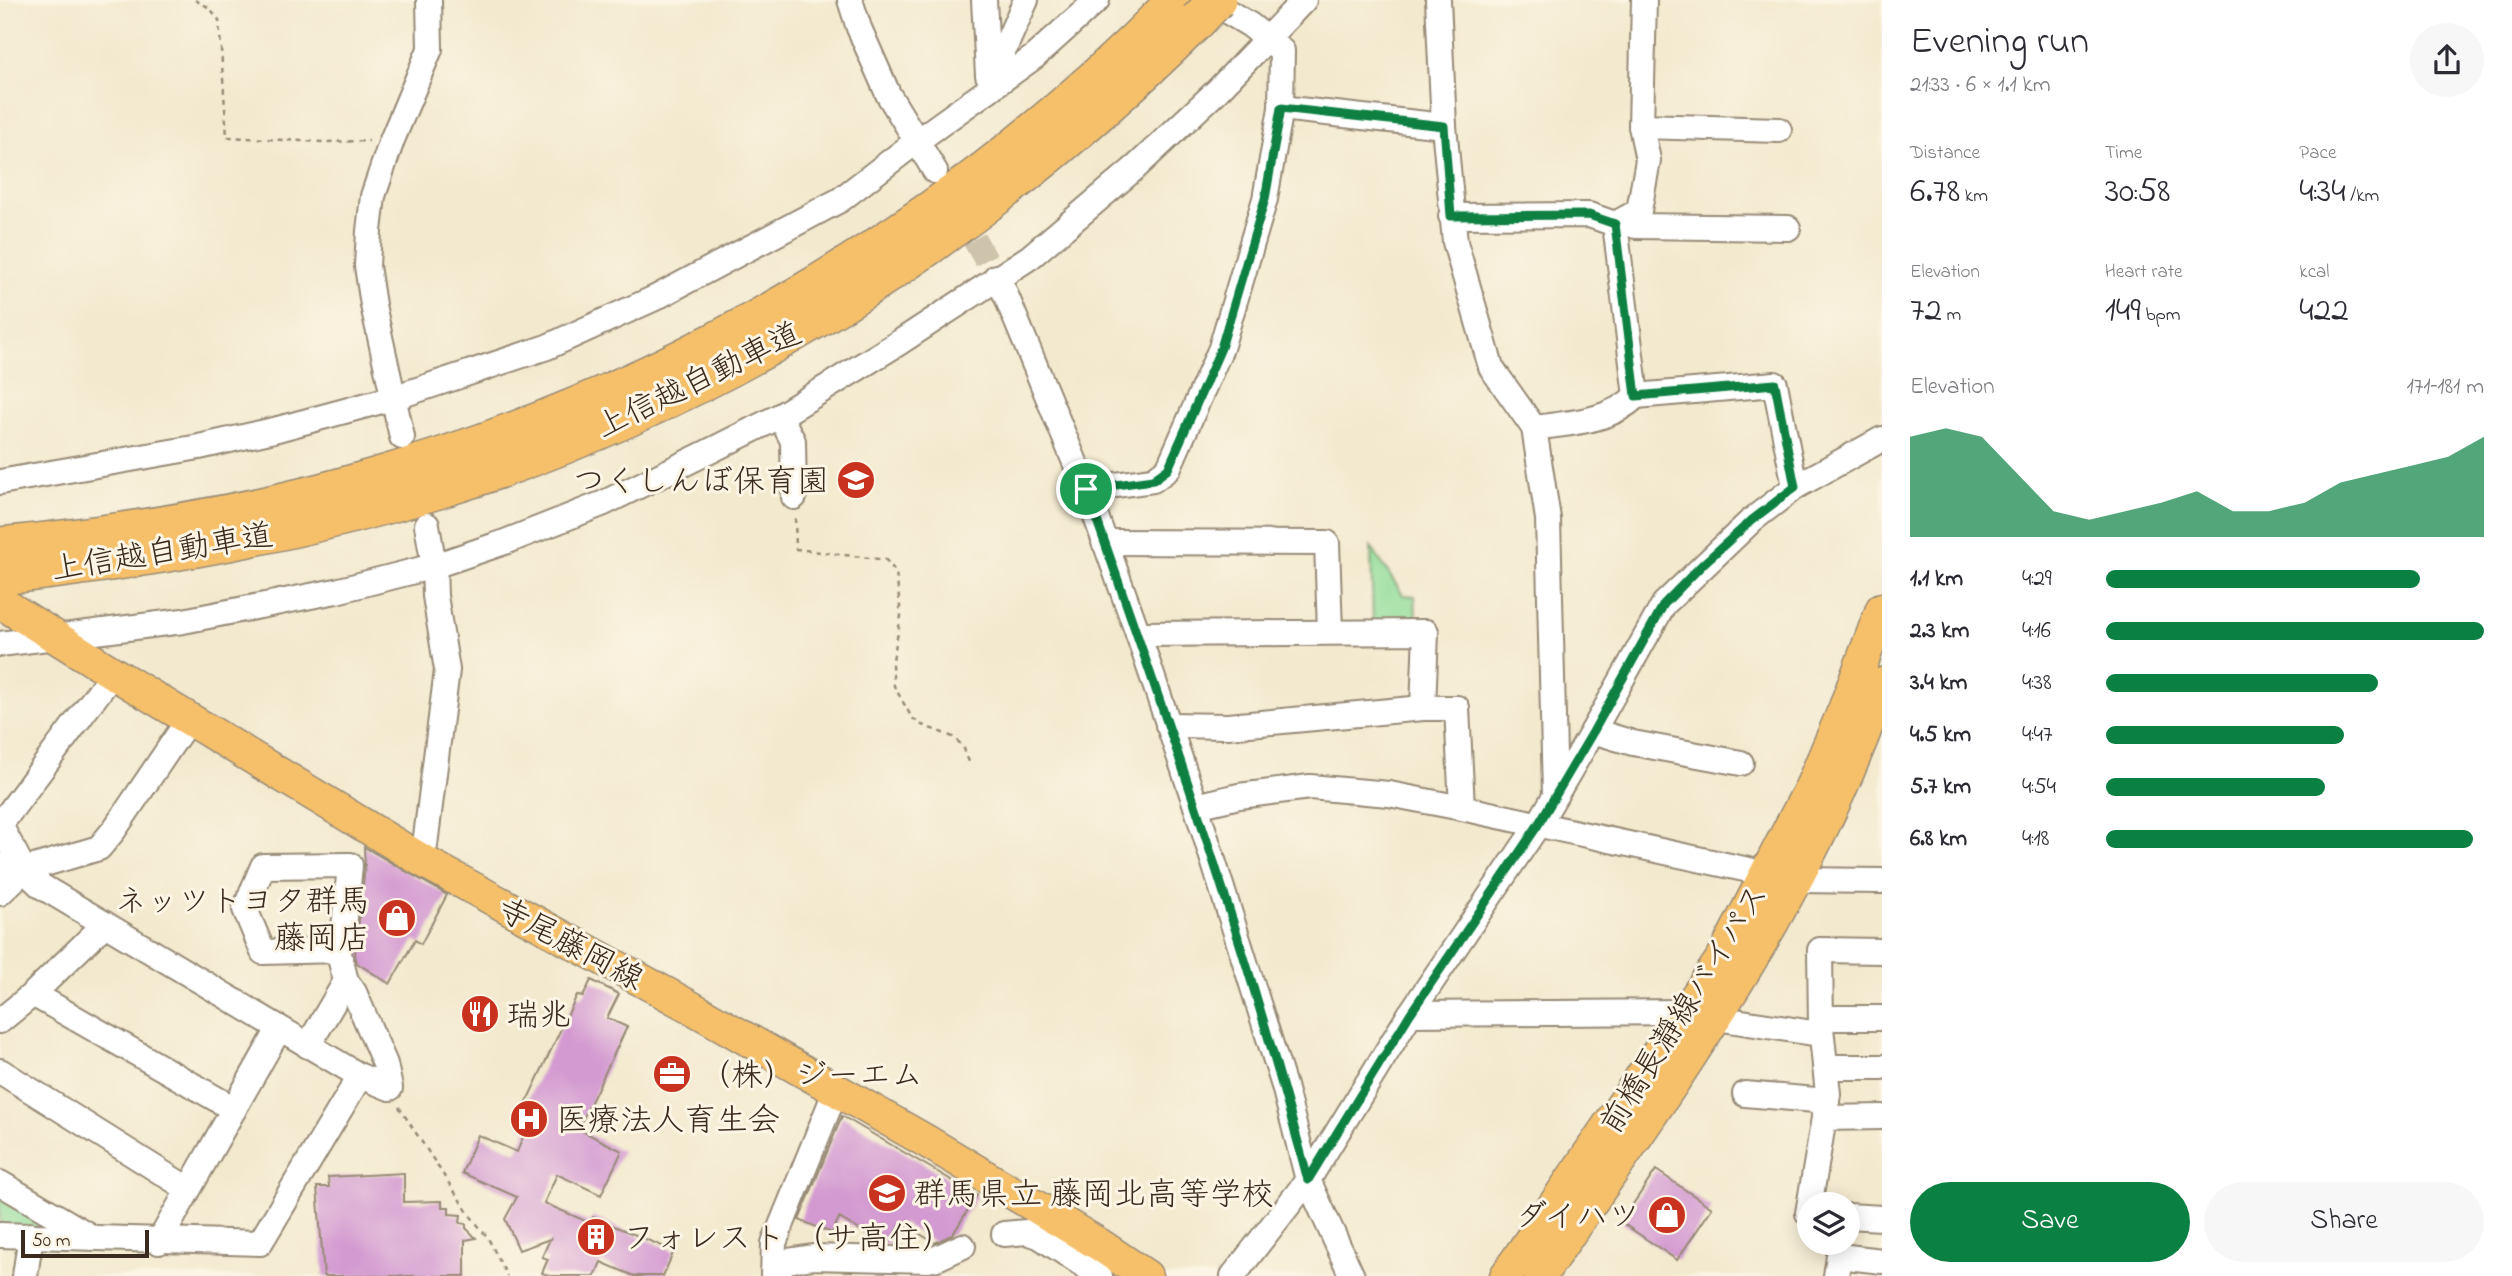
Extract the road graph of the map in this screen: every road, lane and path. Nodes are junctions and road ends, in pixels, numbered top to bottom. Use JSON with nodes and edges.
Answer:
{"nodes":[{"id":1,"x":195,"y":0,"type":"edge"},
{"id":2,"x":429,"y":0,"type":"edge"},
{"id":3,"x":850,"y":0,"type":"edge"},
{"id":4,"x":984,"y":0,"type":"edge"},
{"id":5,"x":1026,"y":0,"type":"edge"},
{"id":6,"x":1097,"y":0,"type":"edge"},
{"id":7,"x":1304,"y":0,"type":"edge"},
{"id":8,"x":1438,"y":0,"type":"edge"},
{"id":9,"x":1644,"y":0,"type":"edge"},
{"id":10,"x":1192,"y":7,"type":"edge"},
{"id":11,"x":1268,"y":40,"type":"junction"},
{"id":12,"x":988,"y":90,"type":"junction"},
{"id":13,"x":1281,"y":108,"type":"junction"},
{"id":14,"x":1444,"y":126,"type":"junction"},
{"id":15,"x":1641,"y":126,"type":"junction"},
{"id":16,"x":1779,"y":131,"type":"dead end"},
{"id":17,"x":391,"y":140,"type":"junction"},
{"id":18,"x":917,"y":141,"type":"junction"},
{"id":19,"x":934,"y":172,"type":"dead end"},
{"id":20,"x":1451,"y":216,"type":"junction"},
{"id":21,"x":1620,"y":221,"type":"junction"},
{"id":22,"x":1788,"y":228,"type":"dead end"},
{"id":23,"x":996,"y":277,"type":"junction"},
{"id":24,"x":1636,"y":396,"type":"junction"},
{"id":25,"x":393,"y":398,"type":"junction"},
{"id":26,"x":780,"y":416,"type":"junction"},
{"id":27,"x":1534,"y":428,"type":"junction"},
{"id":28,"x":402,"y":438,"type":"dead end"},
{"id":29,"x":1882,"y":439,"type":"edge"},
{"id":30,"x":0,"y":482,"type":"edge"},
{"id":31,"x":1795,"y":487,"type":"junction"},
{"id":32,"x":1086,"y":489,"type":"junction"},
{"id":33,"x":794,"y":497,"type":"joint"},
{"id":34,"x":427,"y":525,"type":"dead end"},
{"id":35,"x":1104,"y":542,"type":"junction"},
{"id":36,"x":434,"y":566,"type":"junction"},
{"id":37,"x":3,"y":575,"type":"edge"},
{"id":38,"x":1882,"y":609,"type":"edge"},
{"id":39,"x":1329,"y":632,"type":"junction"},
{"id":40,"x":1138,"y":634,"type":"junction"},
{"id":41,"x":55,"y":637,"type":"junction"},
{"id":42,"x":0,"y":643,"type":"edge"},
{"id":43,"x":113,"y":673,"type":"junction"},
{"id":44,"x":1882,"y":684,"type":"edge"},
{"id":45,"x":1423,"y":708,"type":"junction"},
{"id":46,"x":189,"y":719,"type":"junction"},
{"id":47,"x":1168,"y":725,"type":"junction"},
{"id":48,"x":1593,"y":732,"type":"junction"},
{"id":49,"x":969,"y":762,"type":"dead end"},
{"id":50,"x":1741,"y":763,"type":"dead end"},
{"id":51,"x":1556,"y":795,"type":"junction"},
{"id":52,"x":1196,"y":806,"type":"junction"},
{"id":53,"x":1462,"y":808,"type":"junction"},
{"id":54,"x":1538,"y":825,"type":"junction"},
{"id":55,"x":423,"y":860,"type":"junction"},
{"id":56,"x":12,"y":868,"type":"edge"},
{"id":57,"x":1781,"y":877,"type":"junction"},
{"id":58,"x":1882,"y":881,"type":"edge"},
{"id":59,"x":0,"y":893,"type":"edge"},
{"id":60,"x":105,"y":924,"type":"junction"},
{"id":61,"x":338,"y":950,"type":"junction"},
{"id":62,"x":1882,"y":951,"type":"edge"},
{"id":63,"x":346,"y":981,"type":"junction"},
{"id":64,"x":33,"y":994,"type":"junction"},
{"id":65,"x":1410,"y":1014,"type":"junction"},
{"id":66,"x":1702,"y":1015,"type":"junction"},
{"id":67,"x":1882,"y":1018,"type":"edge"},
{"id":68,"x":0,"y":1021,"type":"edge"},
{"id":69,"x":1821,"y":1027,"type":"junction"},
{"id":70,"x":279,"y":1029,"type":"junction"},
{"id":71,"x":308,"y":1046,"type":"junction"},
{"id":72,"x":1825,"y":1067,"type":"junction"},
{"id":73,"x":1882,"y":1067,"type":"edge"},
{"id":74,"x":0,"y":1071,"type":"edge"},
{"id":75,"x":360,"y":1076,"type":"junction"},
{"id":76,"x":390,"y":1088,"type":"junction"},
{"id":77,"x":836,"y":1090,"type":"junction"},
{"id":78,"x":1745,"y":1094,"type":"dead end"},
{"id":79,"x":234,"y":1109,"type":"junction"},
{"id":80,"x":1826,"y":1110,"type":"junction"},
{"id":81,"x":1882,"y":1117,"type":"edge"},
{"id":82,"x":1308,"y":1180,"type":"junction"},
{"id":83,"x":0,"y":1183,"type":"edge"},
{"id":84,"x":188,"y":1189,"type":"junction"},
{"id":85,"x":1812,"y":1192,"type":"edge"},
{"id":86,"x":1860,"y":1217,"type":"edge"},
{"id":87,"x":1882,"y":1218,"type":"edge"},
{"id":88,"x":1004,"y":1234,"type":"dead end"},
{"id":89,"x":0,"y":1235,"type":"edge"},
{"id":90,"x":31,"y":1235,"type":"junction"},
{"id":91,"x":94,"y":1238,"type":"junction"},
{"id":92,"x":159,"y":1242,"type":"junction"},
{"id":93,"x":963,"y":1246,"type":"dead end"},
{"id":94,"x":1882,"y":1261,"type":"edge"},
{"id":95,"x":25,"y":1276,"type":"edge"},
{"id":96,"x":507,"y":1276,"type":"edge"},
{"id":97,"x":773,"y":1276,"type":"edge"},
{"id":98,"x":779,"y":1276,"type":"edge"},
{"id":99,"x":1100,"y":1276,"type":"edge"},
{"id":100,"x":1146,"y":1276,"type":"edge"},
{"id":101,"x":1233,"y":1276,"type":"edge"},
{"id":102,"x":1352,"y":1276,"type":"edge"},
{"id":103,"x":1507,"y":1276,"type":"edge"},
{"id":104,"x":1540,"y":1276,"type":"edge"},
{"id":105,"x":1836,"y":1276,"type":"edge"}],
"edges":[{"from":1,"to":17,"type":"path"},
{"from":2,"to":17,"type":"street"},
{"from":3,"to":18,"type":"street"},
{"from":4,"to":12,"type":"street"},
{"from":5,"to":12,"type":"street"},
{"from":6,"to":12,"type":"street"},
{"from":7,"to":11,"type":"street"},
{"from":8,"to":14,"type":"street"},
{"from":9,"to":15,"type":"street"},
{"from":10,"to":11,"type":"street"},
{"from":10,"to":37,"type":"highway","name":"上信越自動車道"},
{"from":11,"to":13,"type":"street"},
{"from":11,"to":23,"type":"street"},
{"from":12,"to":18,"type":"street"},
{"from":13,"to":14,"type":"street"},
{"from":13,"to":32,"type":"street"},
{"from":14,"to":20,"type":"street"},
{"from":15,"to":16,"type":"street"},
{"from":15,"to":21,"type":"street"},
{"from":17,"to":25,"type":"street"},
{"from":18,"to":19,"type":"street"},
{"from":18,"to":25,"type":"street"},
{"from":20,"to":21,"type":"street"},
{"from":20,"to":27,"type":"street"},
{"from":21,"to":22,"type":"street"},
{"from":21,"to":24,"type":"street"},
{"from":23,"to":26,"type":"street"},
{"from":23,"to":32,"type":"street"},
{"from":24,"to":27,"type":"street"},
{"from":24,"to":31,"type":"street"},
{"from":25,"to":28,"type":"street"},
{"from":25,"to":30,"type":"street"},
{"from":26,"to":33,"type":"street"},
{"from":26,"to":36,"type":"street"},
{"from":27,"to":51,"type":"street"},
{"from":29,"to":31,"type":"street"},
{"from":31,"to":48,"type":"street"},
{"from":32,"to":35,"type":"street"},
{"from":33,"to":49,"type":"path"},
{"from":34,"to":36,"type":"street"},
{"from":35,"to":39,"type":"street"},
{"from":35,"to":40,"type":"street"},
{"from":36,"to":41,"type":"street"},
{"from":36,"to":55,"type":"street"},
{"from":37,"to":41,"type":"main road","name":"寺尾藤岡線"},
{"from":38,"to":57,"type":"main road","name":"前橋長瀞線バイパス"},
{"from":39,"to":40,"type":"street"},
{"from":39,"to":45,"type":"street"},
{"from":40,"to":47,"type":"street"},
{"from":41,"to":42,"type":"street"},
{"from":41,"to":43,"type":"main road","name":"寺尾藤岡線"},
{"from":43,"to":46,"type":"main road","name":"寺尾藤岡線"},
{"from":43,"to":56,"type":"street"},
{"from":44,"to":57,"type":"main road","name":"前橋長瀞線バイパス"},
{"from":45,"to":47,"type":"street"},
{"from":45,"to":53,"type":"street"},
{"from":46,"to":55,"type":"main road","name":"寺尾藤岡線"},
{"from":46,"to":56,"type":"street"},
{"from":47,"to":52,"type":"street"},
{"from":48,"to":50,"type":"street"},
{"from":48,"to":51,"type":"street"},
{"from":51,"to":54,"type":"street"},
{"from":52,"to":53,"type":"street"},
{"from":52,"to":82,"type":"street"},
{"from":53,"to":54,"type":"street"},
{"from":54,"to":57,"type":"street"},
{"from":54,"to":65,"type":"street"},
{"from":55,"to":77,"type":"main road","name":"寺尾藤岡線"},
{"from":56,"to":59,"type":"street"},
{"from":56,"to":60,"type":"street"},
{"from":57,"to":58,"type":"street"},
{"from":57,"to":66,"type":"main road","name":"前橋長瀞線バイパス"},
{"from":60,"to":64,"type":"street"},
{"from":60,"to":70,"type":"street"},
{"from":61,"to":61,"type":"street"},
{"from":61,"to":63,"type":"street"},
{"from":62,"to":69,"type":"street"},
{"from":63,"to":71,"type":"street"},
{"from":63,"to":76,"type":"street"},
{"from":64,"to":68,"type":"street"},
{"from":64,"to":79,"type":"street"},
{"from":65,"to":66,"type":"street"},
{"from":65,"to":82,"type":"street"},
{"from":66,"to":69,"type":"street"},
{"from":66,"to":103,"type":"main road","name":"前橋長瀞線バイパス"},
{"from":66,"to":104,"type":"main road","name":"前橋長瀞線バイパス"},
{"from":67,"to":69,"type":"street"},
{"from":69,"to":72,"type":"street"},
{"from":70,"to":71,"type":"street"},
{"from":70,"to":79,"type":"street"},
{"from":71,"to":75,"type":"street"},
{"from":72,"to":73,"type":"street"},
{"from":72,"to":80,"type":"street"},
{"from":74,"to":84,"type":"street"},
{"from":75,"to":76,"type":"street"},
{"from":75,"to":92,"type":"street"},
{"from":76,"to":96,"type":"path"},
{"from":77,"to":97,"type":"street"},
{"from":77,"to":100,"type":"main road","name":"寺尾藤岡線"},
{"from":78,"to":80,"type":"street"},
{"from":79,"to":84,"type":"street"},
{"from":80,"to":81,"type":"street"},
{"from":80,"to":85,"type":"street"},
{"from":82,"to":101,"type":"street"},
{"from":82,"to":102,"type":"street"},
{"from":83,"to":91,"type":"street"},
{"from":84,"to":92,"type":"street"},
{"from":86,"to":87,"type":"street"},
{"from":88,"to":99,"type":"street"},
{"from":89,"to":90,"type":"street"},
{"from":90,"to":91,"type":"street"},
{"from":90,"to":95,"type":"street"},
{"from":91,"to":92,"type":"street"},
{"from":93,"to":98,"type":"street"},
{"from":94,"to":105,"type":"street"}]}
